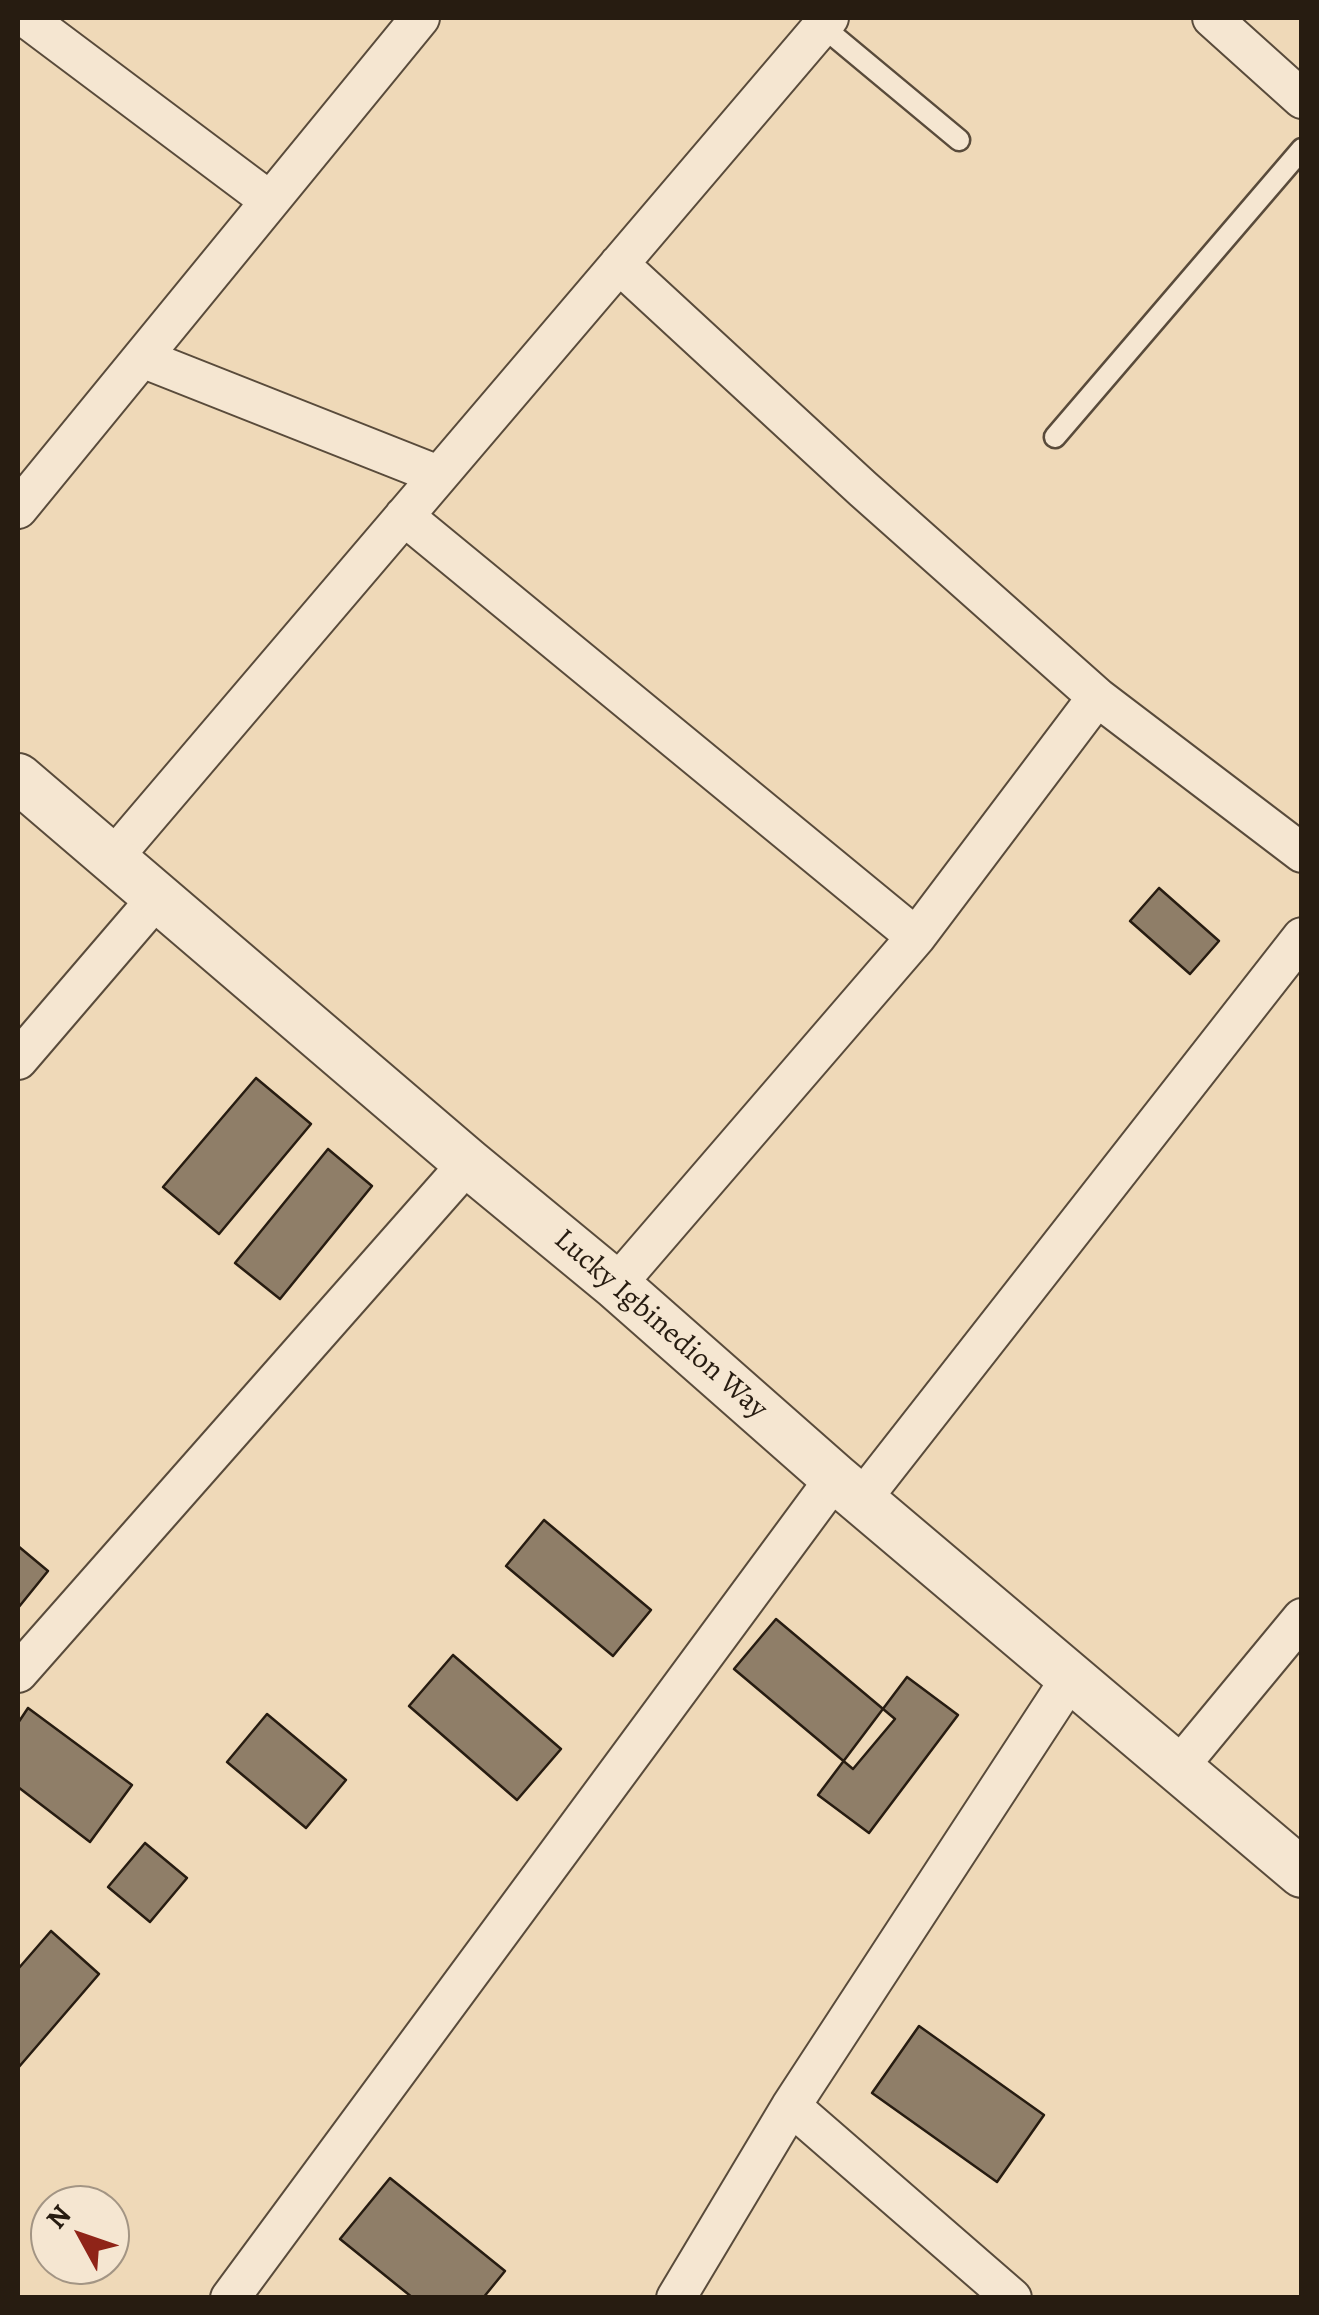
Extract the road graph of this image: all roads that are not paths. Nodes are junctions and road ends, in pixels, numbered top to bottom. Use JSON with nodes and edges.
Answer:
{"nodes":[{"id":1,"x":26,"y":18,"type":"edge"},
{"id":2,"x":420,"y":18,"type":"edge"},
{"id":3,"x":1212,"y":18,"type":"edge"},
{"id":4,"x":825,"y":22,"type":"edge"},
{"id":5,"x":1302,"y":99,"type":"edge"},
{"id":6,"x":959,"y":140,"type":"dead end"},
{"id":7,"x":1302,"y":149,"type":"edge"},
{"id":8,"x":270,"y":201,"type":"junction"},
{"id":9,"x":618,"y":264,"type":"junction"},
{"id":10,"x":142,"y":358,"type":"junction"},
{"id":11,"x":1054,"y":436,"type":"dead end"},
{"id":12,"x":438,"y":476,"type":"junction"},
{"id":13,"x":24,"y":487,"type":"edge"},
{"id":14,"x":404,"y":516,"type":"junction"},
{"id":15,"x":1097,"y":697,"type":"junction"},
{"id":16,"x":18,"y":778,"type":"edge"},
{"id":17,"x":1296,"y":839,"type":"edge"},
{"id":18,"x":112,"y":859,"type":"junction"},
{"id":19,"x":157,"y":898,"type":"junction"},
{"id":20,"x":916,"y":937,"type":"junction"},
{"id":21,"x":1302,"y":937,"type":"edge"},
{"id":22,"x":18,"y":1060,"type":"edge"},
{"id":23,"x":468,"y":1163,"type":"junction"},
{"id":24,"x":616,"y":1284,"type":"junction"},
{"id":25,"x":848,"y":1489,"type":"junction"},
{"id":26,"x":1302,"y":1618,"type":"edge"},
{"id":27,"x":18,"y":1672,"type":"edge"},
{"id":28,"x":1070,"y":1679,"type":"junction"},
{"id":29,"x":1177,"y":1769,"type":"junction"},
{"id":30,"x":1302,"y":1874,"type":"edge"},
{"id":31,"x":790,"y":2106,"type":"junction"},
{"id":32,"x":230,"y":2298,"type":"edge"},
{"id":33,"x":676,"y":2298,"type":"edge"},
{"id":34,"x":1012,"y":2298,"type":"edge"}],
"edges":[{"from":1,"to":8,"type":"street"},
{"from":2,"to":8,"type":"street"},
{"from":3,"to":5,"type":"street"},
{"from":4,"to":6,"type":"lane"},
{"from":4,"to":9,"type":"street"},
{"from":7,"to":11,"type":"lane"},
{"from":8,"to":10,"type":"street"},
{"from":9,"to":12,"type":"street"},
{"from":9,"to":15,"type":"street"},
{"from":10,"to":12,"type":"street"},
{"from":10,"to":13,"type":"street"},
{"from":12,"to":14,"type":"street"},
{"from":14,"to":18,"type":"street"},
{"from":14,"to":20,"type":"street"},
{"from":15,"to":17,"type":"street"},
{"from":15,"to":20,"type":"street"},
{"from":16,"to":18,"type":"street","name":"Lucky Igbinedion Way"},
{"from":18,"to":19,"type":"street","name":"Lucky Igbinedion Way"},
{"from":19,"to":22,"type":"street"},
{"from":19,"to":23,"type":"street","name":"Lucky Igbinedion Way"},
{"from":20,"to":24,"type":"street"},
{"from":21,"to":25,"type":"street"},
{"from":23,"to":24,"type":"street","name":"Lucky Igbinedion Way"},
{"from":23,"to":27,"type":"street"},
{"from":24,"to":25,"type":"street","name":"Lucky Igbinedion Way"},
{"from":25,"to":28,"type":"street","name":"Lucky Igbinedion Way"},
{"from":25,"to":32,"type":"street"},
{"from":26,"to":29,"type":"street"},
{"from":28,"to":29,"type":"street","name":"Lucky Igbinedion Way"},
{"from":28,"to":31,"type":"street"},
{"from":29,"to":30,"type":"street","name":"Lucky Igbinedion Way"},
{"from":31,"to":33,"type":"street"},
{"from":31,"to":34,"type":"street"}]}
